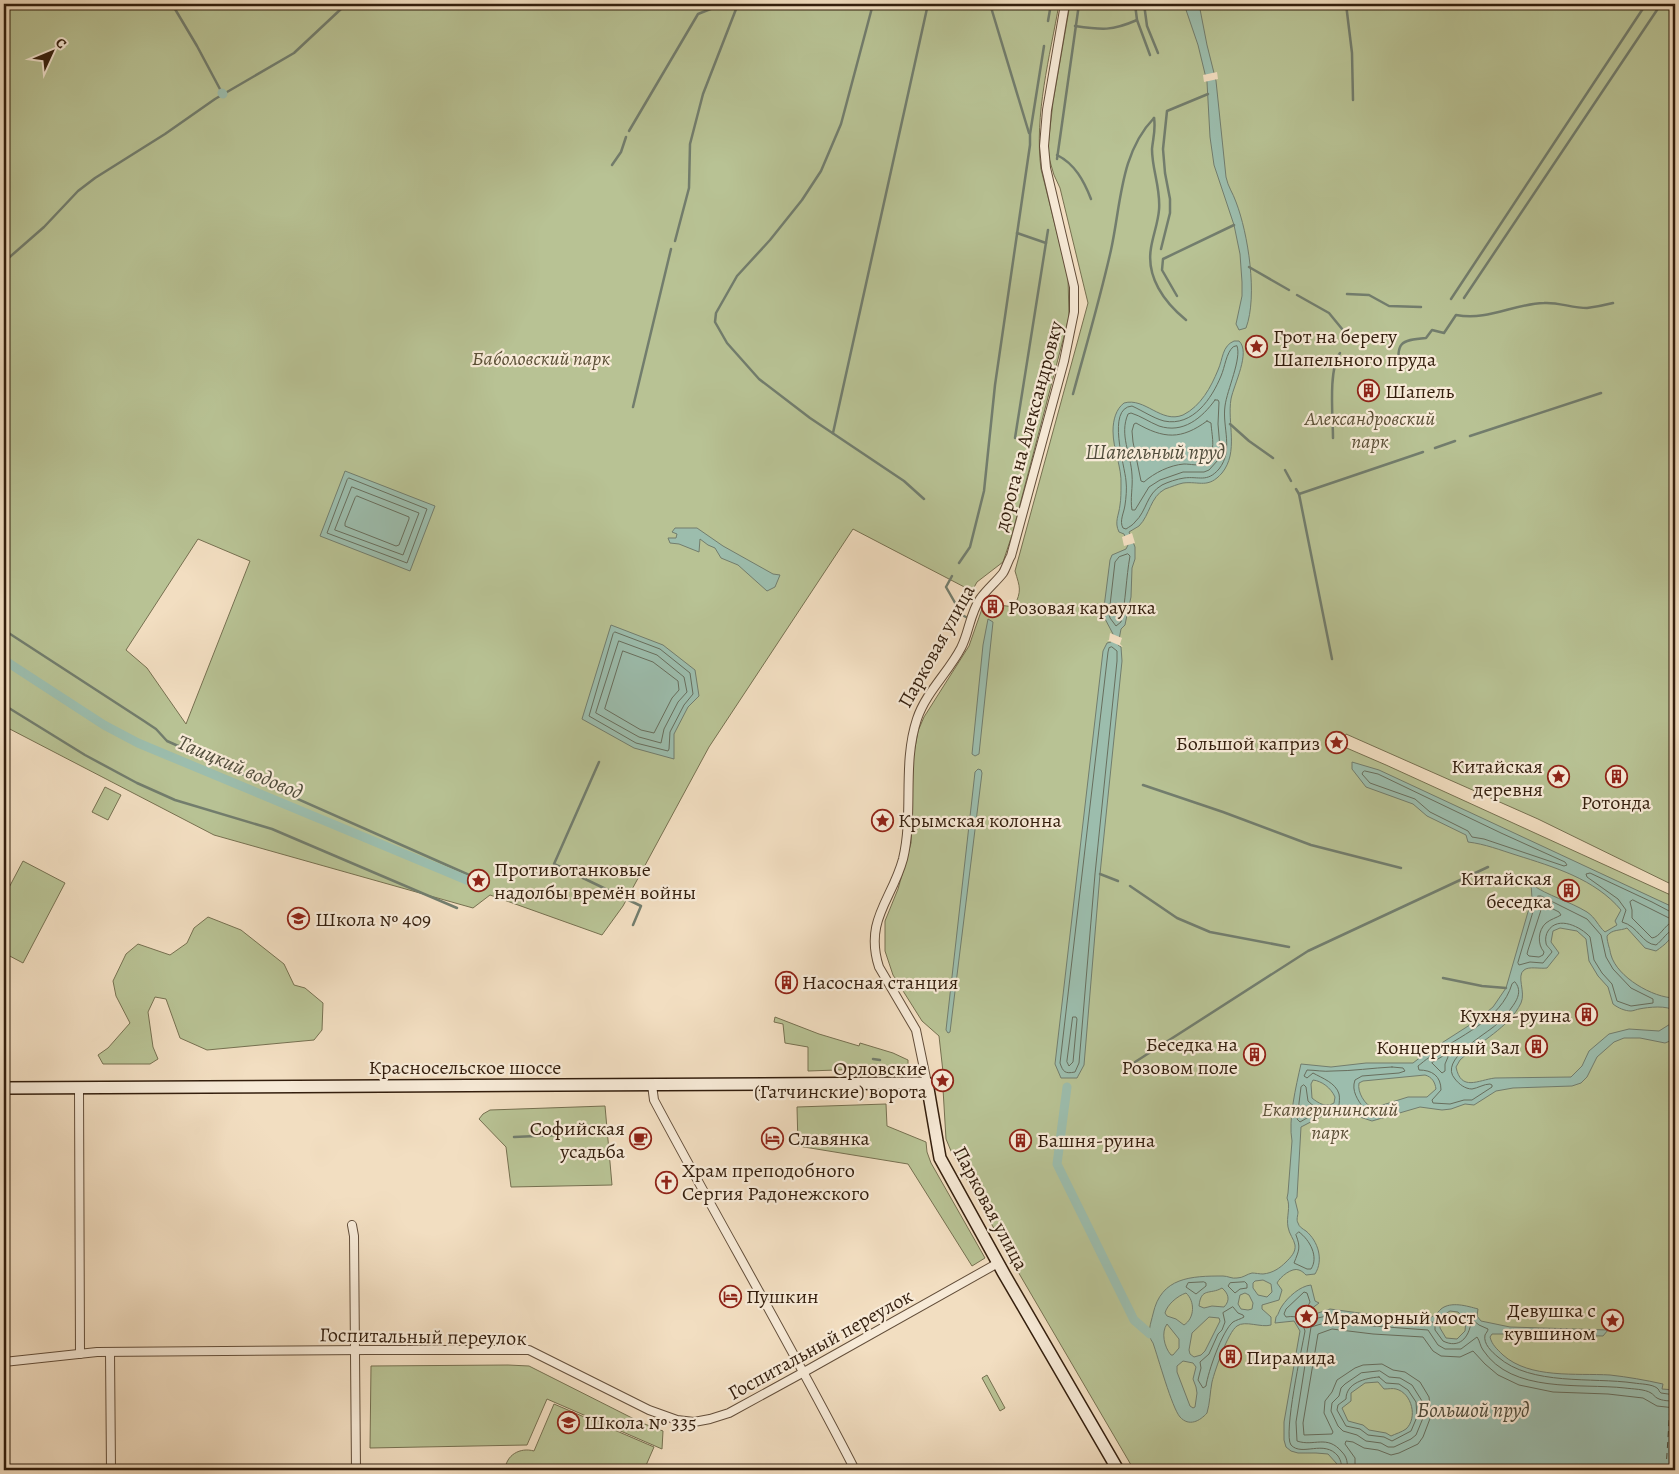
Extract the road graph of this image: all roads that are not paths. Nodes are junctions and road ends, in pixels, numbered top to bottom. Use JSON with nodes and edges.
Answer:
{"nodes":[{"id":1,"x":1065,"y":4,"type":"edge"},
{"id":2,"x":992,"y":584,"type":"joint"},
{"id":3,"x":927,"y":1084,"type":"junction"},
{"id":4,"x":652,"y":1085,"type":"junction"},
{"id":5,"x":4,"y":1088,"type":"edge"},
{"id":6,"x":79,"y":1089,"type":"junction"},
{"id":7,"x":352,"y":1225,"type":"dead end"},
{"id":8,"x":998,"y":1263,"type":"junction"},
{"id":9,"x":355,"y":1350,"type":"junction"},
{"id":10,"x":110,"y":1352,"type":"junction"},
{"id":11,"x":80,"y":1354,"type":"junction"},
{"id":12,"x":4,"y":1362,"type":"edge"},
{"id":13,"x":804,"y":1372,"type":"junction"},
{"id":14,"x":111,"y":1470,"type":"edge"},
{"id":15,"x":356,"y":1470,"type":"edge"},
{"id":16,"x":855,"y":1470,"type":"edge"},
{"id":17,"x":1118,"y":1470,"type":"edge"}],
"edges":[{"from":1,"to":2,"type":"street","name":"дорога на Александровку"},
{"from":2,"to":3,"type":"street","name":"Парковая улица"},
{"from":3,"to":4,"type":"main road","name":"Красносельское шоссе"},
{"from":3,"to":8,"type":"main road","name":"Парковая улица"},
{"from":4,"to":6,"type":"main road","name":"Красносельское шоссе"},
{"from":4,"to":13,"type":"street"},
{"from":5,"to":6,"type":"main road","name":"Красносельское шоссе"},
{"from":6,"to":11,"type":"street"},
{"from":7,"to":9,"type":"street"},
{"from":8,"to":13,"type":"street","name":"Госпитальный переулок"},
{"from":8,"to":17,"type":"main road","name":"Парковая улица"},
{"from":9,"to":10,"type":"street","name":"Госпитальный переулок"},
{"from":9,"to":13,"type":"street","name":"Госпитальный переулок"},
{"from":9,"to":15,"type":"street"},
{"from":10,"to":11,"type":"street","name":"Госпитальный переулок"},
{"from":10,"to":14,"type":"street"},
{"from":11,"to":12,"type":"street","name":"Госпитальный переулок"},
{"from":13,"to":16,"type":"street"}]}
